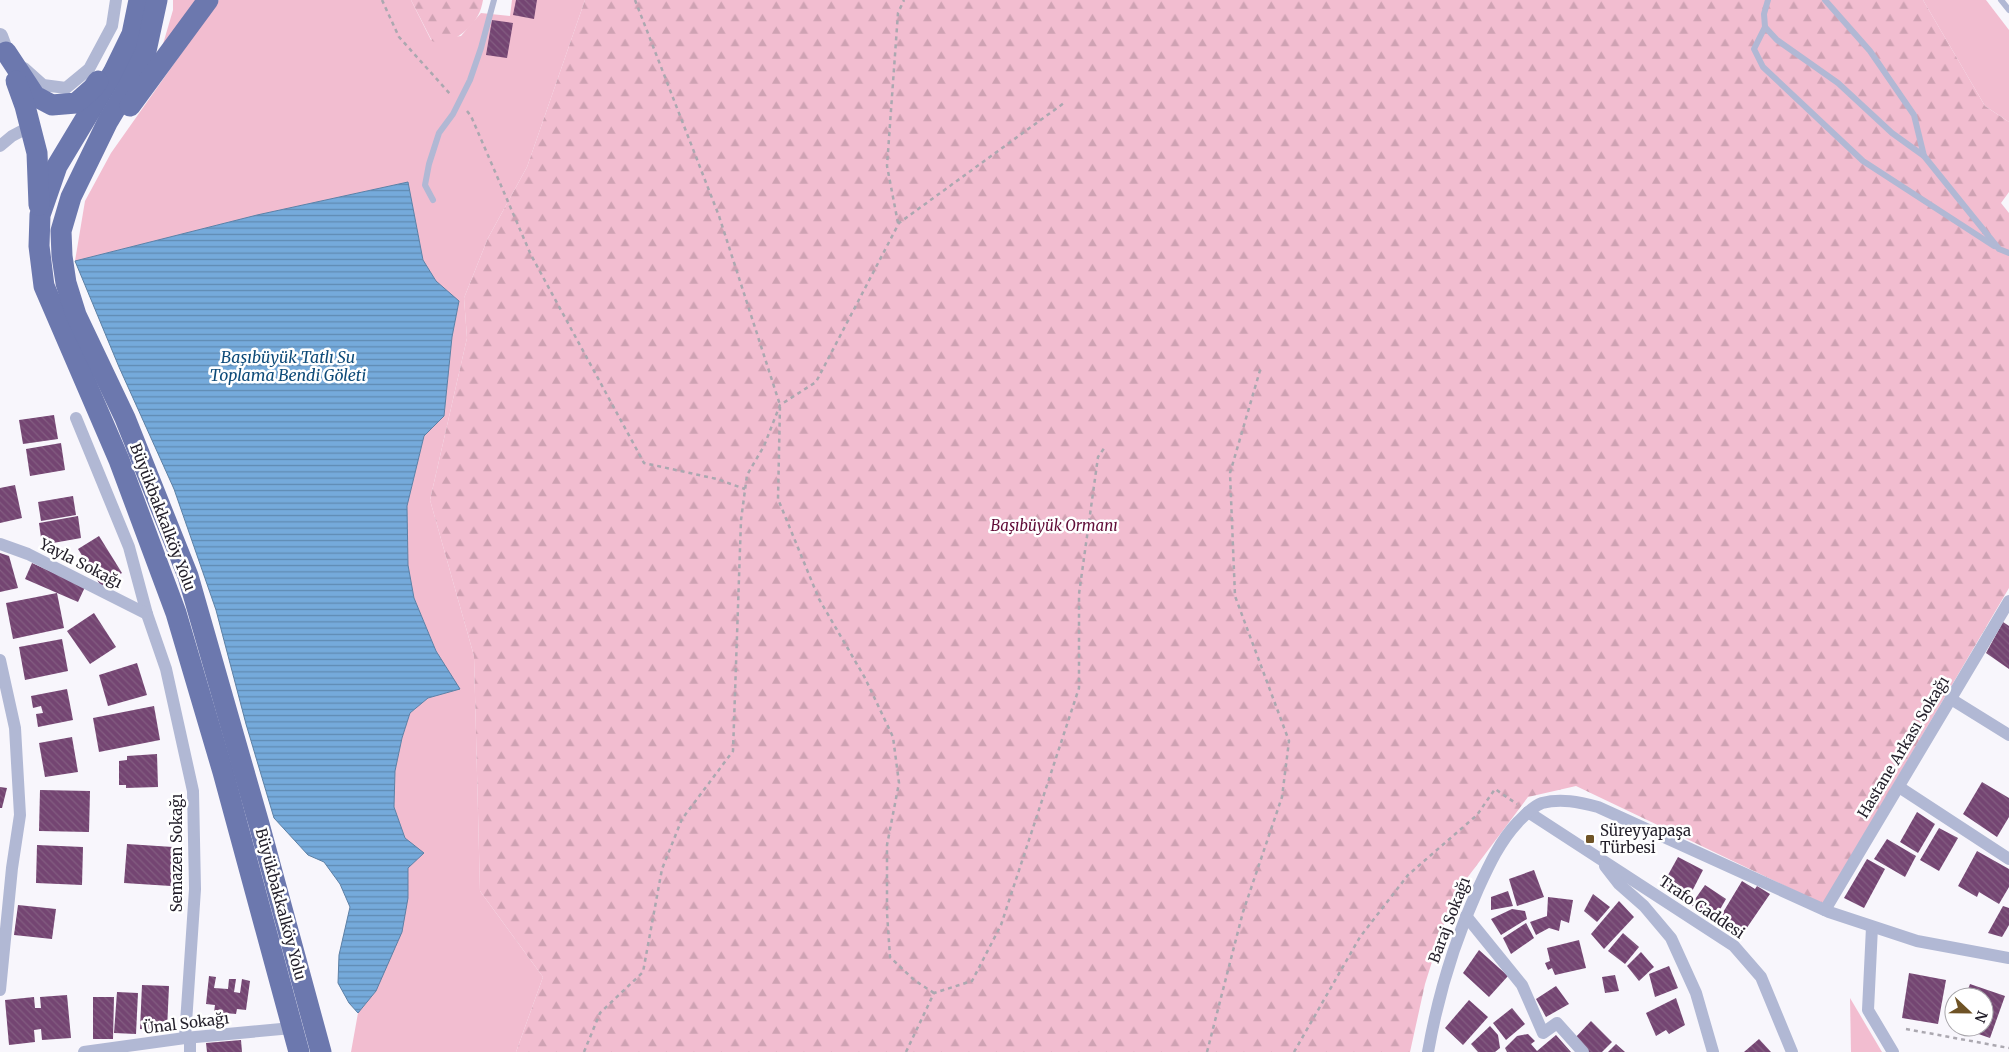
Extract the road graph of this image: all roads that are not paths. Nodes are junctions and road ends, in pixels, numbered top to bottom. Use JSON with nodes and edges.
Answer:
{"nodes":[{"id":1,"x":116,"y":0,"type":"edge"},
{"id":2,"x":138,"y":0,"type":"edge"},
{"id":3,"x":157,"y":0,"type":"edge"},
{"id":4,"x":208,"y":0,"type":"edge"},
{"id":5,"x":494,"y":0,"type":"edge"},
{"id":6,"x":1768,"y":0,"type":"edge"},
{"id":7,"x":1825,"y":0,"type":"edge"},
{"id":8,"x":2001,"y":0,"type":"edge"},
{"id":9,"x":2009,"y":10,"type":"edge"},
{"id":10,"x":1765,"y":27,"type":"junction"},
{"id":11,"x":3,"y":44,"type":"edge"},
{"id":12,"x":31,"y":126,"type":"junction"},
{"id":13,"x":0,"y":146,"type":"edge"},
{"id":14,"x":1924,"y":156,"type":"junction"},
{"id":15,"x":89,"y":160,"type":"junction"},
{"id":16,"x":433,"y":200,"type":"dead end"},
{"id":17,"x":40,"y":215,"type":"junction"},
{"id":18,"x":1999,"y":250,"type":"junction"},
{"id":19,"x":2009,"y":253,"type":"edge"},
{"id":20,"x":76,"y":418,"type":"dead end"},
{"id":21,"x":0,"y":544,"type":"edge"},
{"id":22,"x":2009,"y":601,"type":"edge"},
{"id":23,"x":147,"y":614,"type":"junction"},
{"id":24,"x":2006,"y":615,"type":"edge"},
{"id":25,"x":0,"y":660,"type":"edge"},
{"id":26,"x":3,"y":691,"type":"edge"},
{"id":27,"x":1951,"y":699,"type":"junction"},
{"id":28,"x":2009,"y":735,"type":"edge"},
{"id":29,"x":1899,"y":787,"type":"junction"},
{"id":30,"x":1528,"y":812,"type":"junction"},
{"id":31,"x":2009,"y":858,"type":"edge"},
{"id":32,"x":1600,"y":860,"type":"junction"},
{"id":33,"x":6,"y":867,"type":"edge"},
{"id":34,"x":1825,"y":910,"type":"junction"},
{"id":35,"x":1466,"y":916,"type":"junction"},
{"id":36,"x":1872,"y":927,"type":"junction"},
{"id":37,"x":2009,"y":958,"type":"edge"},
{"id":38,"x":0,"y":990,"type":"edge"},
{"id":39,"x":292,"y":1028,"type":"junction"},
{"id":40,"x":187,"y":1038,"type":"junction"},
{"id":41,"x":84,"y":1052,"type":"edge"},
{"id":42,"x":190,"y":1052,"type":"edge"},
{"id":43,"x":299,"y":1052,"type":"edge"},
{"id":44,"x":321,"y":1052,"type":"edge"},
{"id":45,"x":1428,"y":1052,"type":"edge"},
{"id":46,"x":1583,"y":1052,"type":"edge"},
{"id":47,"x":1713,"y":1052,"type":"edge"},
{"id":48,"x":1792,"y":1052,"type":"edge"},
{"id":49,"x":1894,"y":1052,"type":"edge"}],
"edges":[{"from":1,"to":11,"type":"street"},
{"from":2,"to":11,"type":"highway"},
{"from":2,"to":17,"type":"highway","name":"Büyükbakkalköy Yolu"},
{"from":3,"to":15,"type":"highway","name":"Büyükbakkalköy Yolu"},
{"from":4,"to":15,"type":"highway"},
{"from":5,"to":16,"type":"lane"},
{"from":6,"to":10,"type":"lane"},
{"from":7,"to":14,"type":"lane"},
{"from":8,"to":9,"type":"lane"},
{"from":10,"to":14,"type":"lane"},
{"from":10,"to":18,"type":"lane"},
{"from":11,"to":12,"type":"highway"},
{"from":12,"to":13,"type":"street"},
{"from":12,"to":17,"type":"highway"},
{"from":14,"to":18,"type":"lane"},
{"from":15,"to":44,"type":"highway","name":"Büyükbakkalköy Yolu"},
{"from":17,"to":39,"type":"highway","name":"Büyükbakkalköy Yolu"},
{"from":18,"to":19,"type":"lane"},
{"from":20,"to":23,"type":"street","name":"Semazen Sokağı"},
{"from":21,"to":23,"type":"street","name":"Yayla Sokağı"},
{"from":22,"to":24,"type":"street","name":"Hastane Arkası Sokağı"},
{"from":23,"to":40,"type":"street","name":"Semazen Sokağı"},
{"from":24,"to":27,"type":"street","name":"Hastane Arkası Sokağı"},
{"from":25,"to":26,"type":"street"},
{"from":26,"to":33,"type":"street"},
{"from":27,"to":28,"type":"street"},
{"from":27,"to":29,"type":"street","name":"Hastane Arkası Sokağı"},
{"from":29,"to":31,"type":"street"},
{"from":29,"to":34,"type":"street","name":"Hastane Arkası Sokağı"},
{"from":30,"to":32,"type":"street","name":"Trafo Caddesi"},
{"from":30,"to":34,"type":"street"},
{"from":30,"to":35,"type":"street","name":"Baraj Sokağı"},
{"from":32,"to":47,"type":"street"},
{"from":32,"to":48,"type":"street","name":"Trafo Caddesi"},
{"from":33,"to":38,"type":"street"},
{"from":34,"to":36,"type":"street"},
{"from":35,"to":45,"type":"street","name":"Baraj Sokağı"},
{"from":35,"to":46,"type":"street"},
{"from":36,"to":37,"type":"street"},
{"from":36,"to":49,"type":"street"},
{"from":39,"to":40,"type":"street","name":"Ünal Sokağı"},
{"from":39,"to":43,"type":"highway","name":"Büyükbakkalköy Yolu"},
{"from":40,"to":41,"type":"street","name":"Ünal Sokağı"},
{"from":40,"to":42,"type":"street","name":"Semazen Sokağı"}]}
